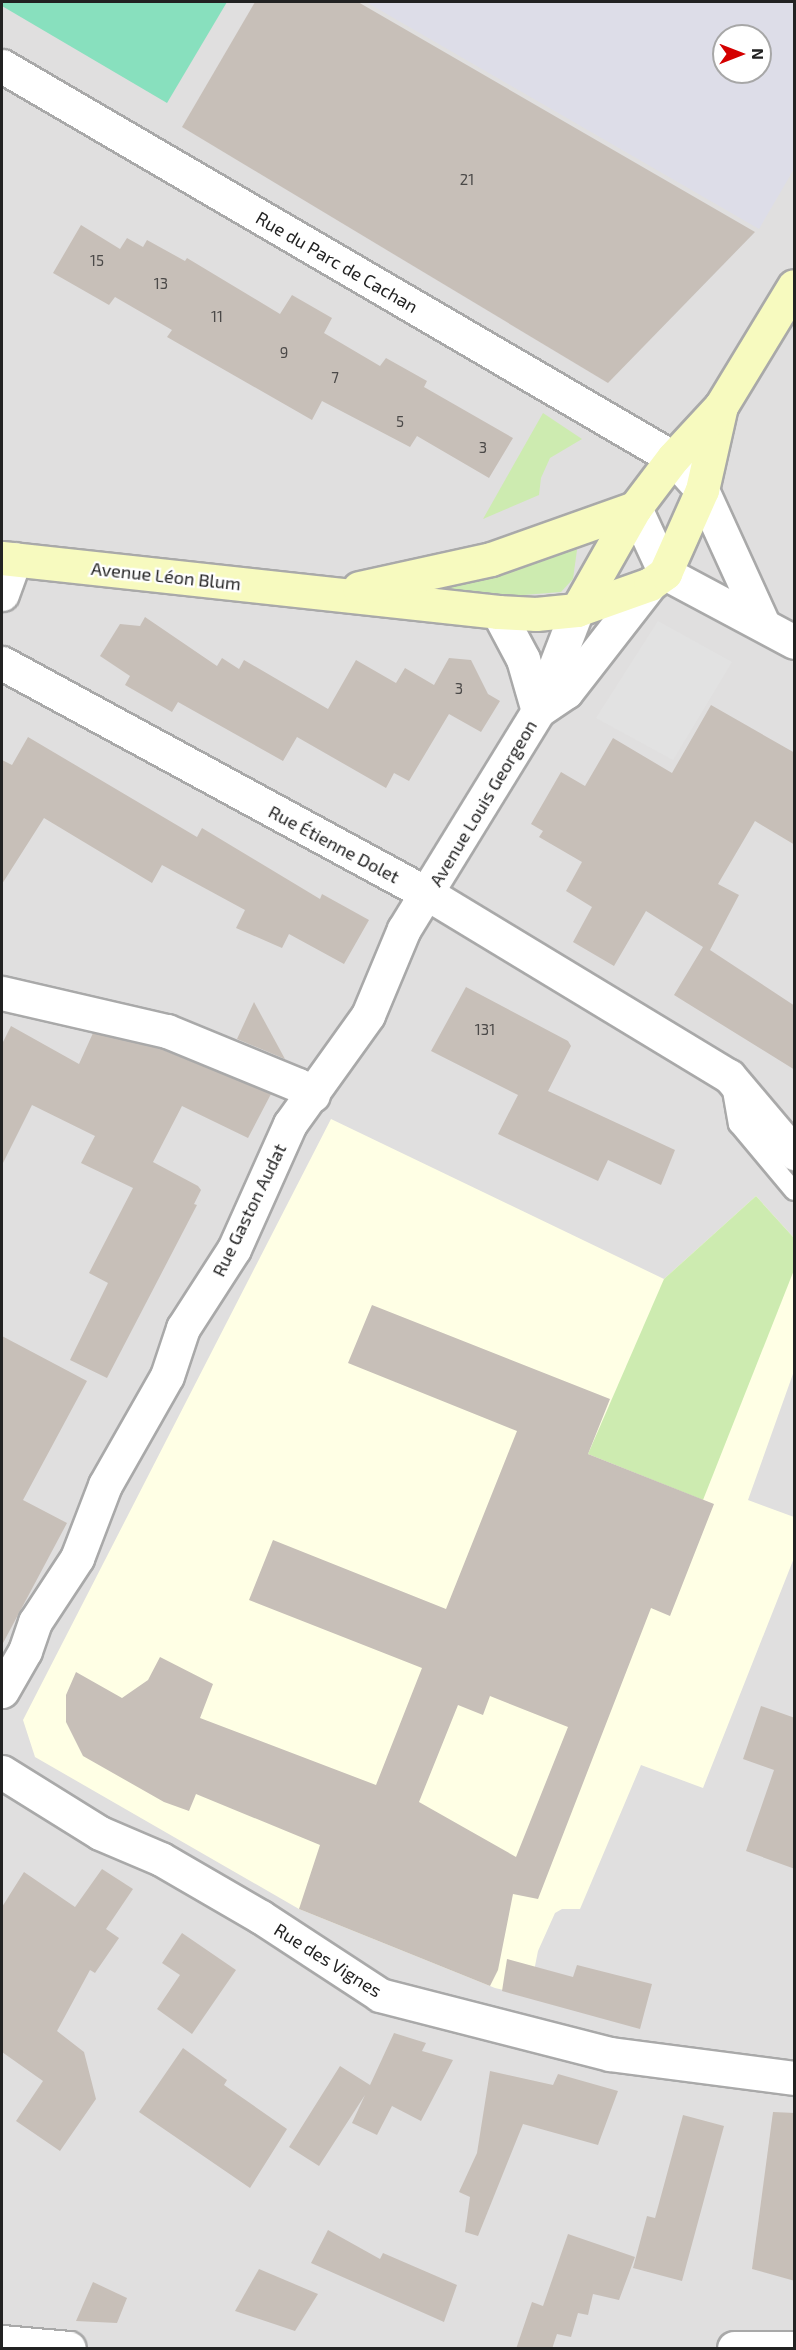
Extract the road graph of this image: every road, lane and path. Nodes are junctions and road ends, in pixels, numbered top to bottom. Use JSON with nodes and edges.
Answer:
{"nodes":[{"id":1,"x":2,"y":66,"type":"edge"},
{"id":2,"x":795,"y":286,"type":"edge"},
{"id":3,"x":721,"y":406,"type":"junction"},
{"id":4,"x":673,"y":458,"type":"junction"},
{"id":5,"x":702,"y":490,"type":"junction"},
{"id":6,"x":635,"y":508,"type":"junction"},
{"id":7,"x":8,"y":558,"type":"edge"},
{"id":8,"x":658,"y":579,"type":"junction"},
{"id":9,"x":2,"y":594,"type":"edge"},
{"id":10,"x":331,"y":594,"type":"junction"},
{"id":11,"x":577,"y":610,"type":"junction"},
{"id":12,"x":498,"y":612,"type":"junction"},
{"id":13,"x":763,"y":624,"type":"junction"},
{"id":14,"x":795,"y":642,"type":"edge"},
{"id":15,"x":2,"y":663,"type":"edge"},
{"id":16,"x":538,"y":711,"type":"junction"},
{"id":17,"x":428,"y":894,"type":"junction"},
{"id":18,"x":2,"y":993,"type":"edge"},
{"id":19,"x":729,"y":1076,"type":"junction"},
{"id":20,"x":313,"y":1095,"type":"junction"},
{"id":21,"x":795,"y":1153,"type":"edge"},
{"id":22,"x":795,"y":1191,"type":"edge"},
{"id":23,"x":2,"y":1690,"type":"edge"},
{"id":24,"x":2,"y":1772,"type":"edge"},
{"id":25,"x":795,"y":2078,"type":"edge"},
{"id":26,"x":2,"y":2342,"type":"edge"},
{"id":27,"x":795,"y":2348,"type":"edge"},
{"id":28,"x":69,"y":2349,"type":"edge"},
{"id":29,"x":734,"y":2349,"type":"edge"}],
"edges":[{"from":1,"to":4,"type":"street","name":"Rue du Parc de Cachan"},
{"from":2,"to":3,"type":"main road","name":"Avenue Louis Georgeon"},
{"from":3,"to":4,"type":"main road","name":"Avenue Louis Georgeon"},
{"from":3,"to":5,"type":"main road","name":"Avenue Louis Georgeon"},
{"from":4,"to":5,"type":"street","name":"Rue du Parc de Cachan"},
{"from":4,"to":6,"type":"main road","name":"Avenue Louis Georgeon"},
{"from":5,"to":8,"type":"main road","name":"Avenue Louis Georgeon"},
{"from":5,"to":13,"type":"street","name":"Rue du Parc de Cachan"},
{"from":6,"to":8,"type":"street"},
{"from":6,"to":10,"type":"main road","name":"Avenue Léon Blum"},
{"from":6,"to":11,"type":"main road","name":"Avenue Louis Georgeon"},
{"from":7,"to":9,"type":"street"},
{"from":7,"to":10,"type":"main road","name":"Avenue Léon Blum"},
{"from":8,"to":11,"type":"main road"},
{"from":8,"to":13,"type":"street"},
{"from":8,"to":16,"type":"street","name":"Avenue Louis Georgeon"},
{"from":10,"to":12,"type":"main road","name":"Avenue Léon Blum"},
{"from":11,"to":12,"type":"main road","name":"Avenue Léon Blum"},
{"from":11,"to":16,"type":"street","name":"Avenue Louis Georgeon"},
{"from":12,"to":16,"type":"street","name":"Avenue Louis Georgeon"},
{"from":13,"to":14,"type":"street"},
{"from":15,"to":17,"type":"street","name":"Rue Étienne Dolet"},
{"from":16,"to":17,"type":"street","name":"Avenue Louis Georgeon"},
{"from":17,"to":19,"type":"street","name":"Rue Étienne Dolet"},
{"from":17,"to":20,"type":"street","name":"Rue Gaston Audat"},
{"from":18,"to":20,"type":"street"},
{"from":19,"to":21,"type":"street","name":"Rue Étienne Dolet"},
{"from":19,"to":22,"type":"lane"},
{"from":20,"to":23,"type":"street","name":"Rue Gaston Audat"},
{"from":24,"to":25,"type":"street","name":"Rue des Vignes"},
{"from":26,"to":28,"type":"street"},
{"from":27,"to":29,"type":"street"}]}
